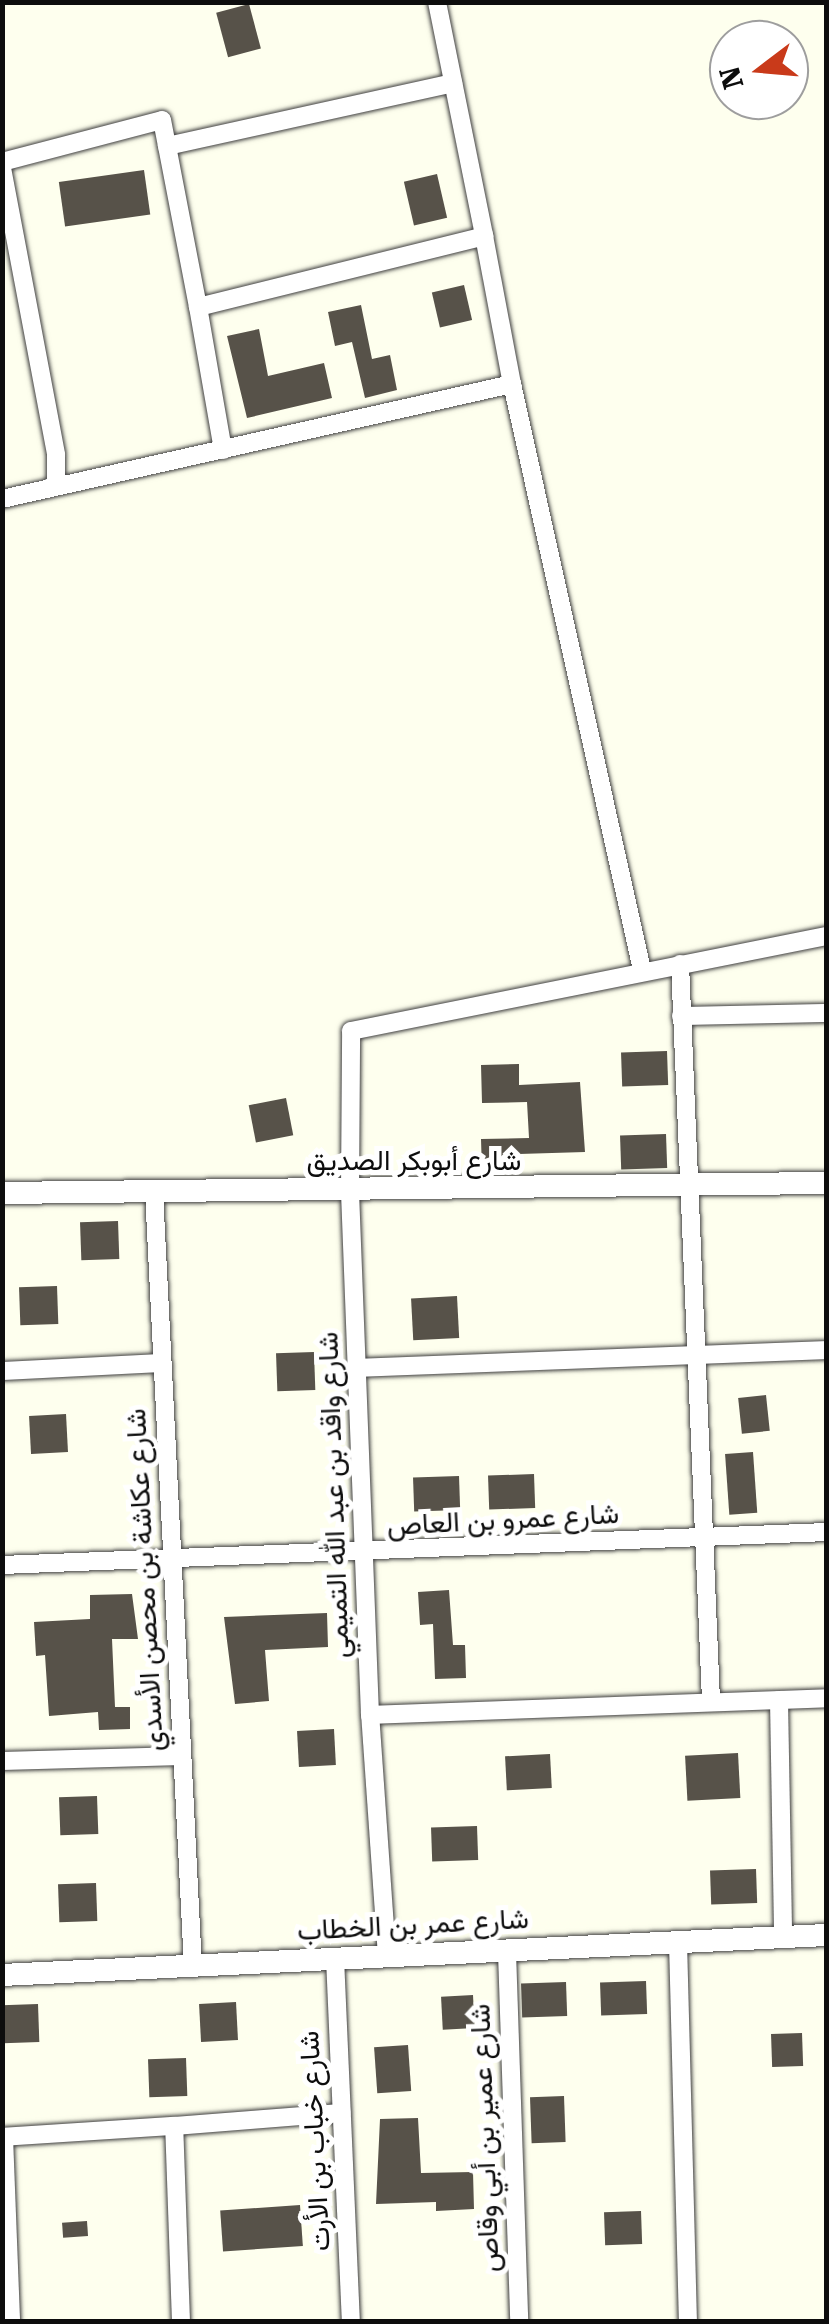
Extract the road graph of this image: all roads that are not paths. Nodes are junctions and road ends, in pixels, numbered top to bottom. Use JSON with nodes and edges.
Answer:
{"nodes":[{"id":1,"x":437,"y":2,"type":"edge"},
{"id":2,"x":454,"y":83,"type":"junction"},
{"id":3,"x":167,"y":146,"type":"junction"},
{"id":4,"x":2,"y":165,"type":"edge"},
{"id":5,"x":484,"y":236,"type":"junction"},
{"id":6,"x":198,"y":307,"type":"junction"},
{"id":7,"x":512,"y":384,"type":"junction"},
{"id":8,"x":223,"y":450,"type":"junction"},
{"id":9,"x":2,"y":499,"type":"edge"},
{"id":10,"x":826,"y":936,"type":"edge"},
{"id":11,"x":680,"y":964,"type":"junction"},
{"id":12,"x":642,"y":970,"type":"junction"},
{"id":13,"x":826,"y":1013,"type":"edge"},
{"id":14,"x":681,"y":1016,"type":"junction"},
{"id":15,"x":826,"y":1183,"type":"edge"},
{"id":16,"x":689,"y":1189,"type":"junction"},
{"id":17,"x":350,"y":1191,"type":"junction"},
{"id":18,"x":154,"y":1192,"type":"junction"},
{"id":19,"x":2,"y":1193,"type":"edge"},
{"id":20,"x":826,"y":1350,"type":"edge"},
{"id":21,"x":696,"y":1354,"type":"junction"},
{"id":22,"x":162,"y":1362,"type":"junction"},
{"id":23,"x":357,"y":1368,"type":"junction"},
{"id":24,"x":2,"y":1371,"type":"edge"},
{"id":25,"x":826,"y":1532,"type":"edge"},
{"id":26,"x":713,"y":1538,"type":"junction"},
{"id":27,"x":364,"y":1555,"type":"junction"},
{"id":28,"x":168,"y":1560,"type":"junction"},
{"id":29,"x":2,"y":1565,"type":"edge"},
{"id":30,"x":826,"y":1698,"type":"edge"},
{"id":31,"x":779,"y":1700,"type":"junction"},
{"id":32,"x":711,"y":1702,"type":"junction"},
{"id":33,"x":370,"y":1716,"type":"junction"},
{"id":34,"x":182,"y":1756,"type":"junction"},
{"id":35,"x":2,"y":1762,"type":"edge"},
{"id":36,"x":826,"y":1935,"type":"edge"},
{"id":37,"x":784,"y":1936,"type":"junction"},
{"id":38,"x":678,"y":1942,"type":"junction"},
{"id":39,"x":507,"y":1952,"type":"junction"},
{"id":40,"x":386,"y":1956,"type":"junction"},
{"id":41,"x":335,"y":1958,"type":"junction"},
{"id":42,"x":193,"y":1966,"type":"junction"},
{"id":43,"x":2,"y":1975,"type":"edge"},
{"id":44,"x":341,"y":2113,"type":"junction"},
{"id":45,"x":174,"y":2126,"type":"junction"},
{"id":46,"x":3,"y":2137,"type":"edge"},
{"id":47,"x":11,"y":2322,"type":"edge"},
{"id":48,"x":181,"y":2322,"type":"edge"},
{"id":49,"x":351,"y":2322,"type":"edge"},
{"id":50,"x":519,"y":2322,"type":"edge"},
{"id":51,"x":688,"y":2322,"type":"edge"}],
"edges":[{"from":1,"to":2,"type":"street"},
{"from":2,"to":3,"type":"street"},
{"from":2,"to":5,"type":"street"},
{"from":3,"to":4,"type":"street"},
{"from":3,"to":6,"type":"street"},
{"from":4,"to":9,"type":"street"},
{"from":5,"to":6,"type":"street"},
{"from":5,"to":7,"type":"street"},
{"from":6,"to":8,"type":"street"},
{"from":7,"to":8,"type":"street"},
{"from":7,"to":12,"type":"street"},
{"from":8,"to":9,"type":"street"},
{"from":10,"to":11,"type":"street"},
{"from":11,"to":12,"type":"street"},
{"from":11,"to":14,"type":"street"},
{"from":12,"to":17,"type":"street","name":"شارع واقد بن عبد الله التميمي"},
{"from":13,"to":14,"type":"street"},
{"from":14,"to":16,"type":"street"},
{"from":15,"to":16,"type":"street","name":"شارع أبوبكر الصديق"},
{"from":16,"to":17,"type":"street","name":"شارع أبوبكر الصديق"},
{"from":16,"to":21,"type":"street"},
{"from":17,"to":18,"type":"street","name":"شارع أبوبكر الصديق"},
{"from":17,"to":23,"type":"street","name":"شارع واقد بن عبد الله التميمي"},
{"from":18,"to":19,"type":"street","name":"شارع أبوبكر الصديق"},
{"from":18,"to":22,"type":"street","name":"شارع عكاشة بن محصن الأسدي"},
{"from":20,"to":21,"type":"street"},
{"from":21,"to":23,"type":"street"},
{"from":21,"to":26,"type":"street"},
{"from":22,"to":24,"type":"street"},
{"from":22,"to":28,"type":"street","name":"شارع عكاشة بن محصن الأسدي"},
{"from":23,"to":27,"type":"street","name":"شارع واقد بن عبد الله التميمي"},
{"from":25,"to":26,"type":"street","name":"شارع عمرو بن العاص"},
{"from":26,"to":27,"type":"street","name":"شارع عمرو بن العاص"},
{"from":26,"to":32,"type":"street"},
{"from":27,"to":28,"type":"street","name":"شارع عمرو بن العاص"},
{"from":27,"to":33,"type":"street","name":"شارع واقد بن عبد الله التميمي"},
{"from":28,"to":29,"type":"street","name":"شارع عمرو بن العاص"},
{"from":28,"to":34,"type":"street","name":"شارع عكاشة بن محصن الأسدي"},
{"from":30,"to":31,"type":"street"},
{"from":31,"to":32,"type":"street"},
{"from":31,"to":37,"type":"street"},
{"from":32,"to":33,"type":"street"},
{"from":33,"to":40,"type":"street","name":"شارع واقد بن عبد الله التميمي"},
{"from":34,"to":35,"type":"street"},
{"from":34,"to":42,"type":"street","name":"شارع عكاشة بن محصن الأسدي"},
{"from":36,"to":37,"type":"street","name":"شارع عمر بن الخطاب"},
{"from":37,"to":38,"type":"street","name":"شارع عمر بن الخطاب"},
{"from":38,"to":39,"type":"street","name":"شارع عمر بن الخطاب"},
{"from":38,"to":51,"type":"street"},
{"from":39,"to":40,"type":"street","name":"شارع عمر بن الخطاب"},
{"from":39,"to":50,"type":"street","name":"شارع عمير بن أبي وقاص"},
{"from":40,"to":41,"type":"street","name":"شارع عمر بن الخطاب"},
{"from":41,"to":42,"type":"street","name":"شارع عمر بن الخطاب"},
{"from":41,"to":44,"type":"street","name":"شارع خباب بن الأرت"},
{"from":42,"to":43,"type":"street","name":"شارع عمر بن الخطاب"},
{"from":44,"to":45,"type":"street"},
{"from":44,"to":49,"type":"street","name":"شارع خباب بن الأرت"},
{"from":45,"to":46,"type":"street"},
{"from":45,"to":48,"type":"street"},
{"from":46,"to":47,"type":"street"}]}
